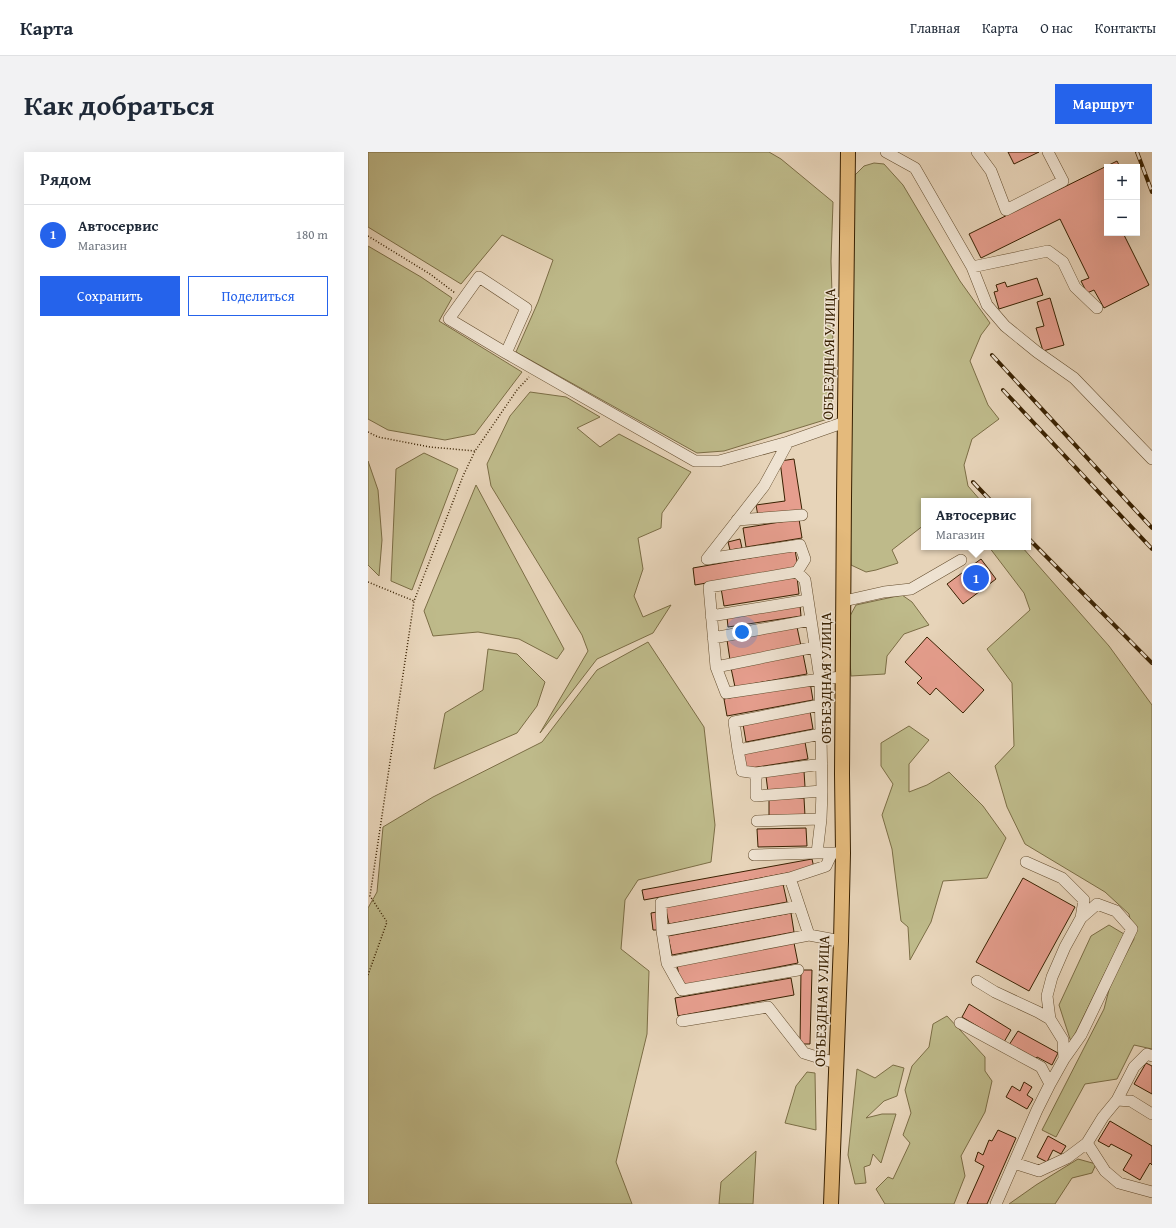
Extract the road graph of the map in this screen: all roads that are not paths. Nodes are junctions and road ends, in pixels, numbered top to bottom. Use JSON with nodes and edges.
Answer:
{"nodes":[{"id":1,"x":848,"y":152,"type":"edge"},
{"id":2,"x":886,"y":152,"type":"edge"},
{"id":3,"x":977,"y":152,"type":"edge"},
{"id":4,"x":1048,"y":152,"type":"edge"},
{"id":5,"x":972,"y":267,"type":"junction"},
{"id":6,"x":1097,"y":308,"type":"dead end"},
{"id":7,"x":506,"y":353,"type":"junction"},
{"id":8,"x":845,"y":422,"type":"junction"},
{"id":9,"x":788,"y":442,"type":"junction"},
{"id":10,"x":1152,"y":459,"type":"edge"},
{"id":11,"x":802,"y":514,"type":"dead end"},
{"id":12,"x":737,"y":520,"type":"junction"},
{"id":13,"x":961,"y":560,"type":"dead end"},
{"id":14,"x":797,"y":572,"type":"junction"},
{"id":15,"x":808,"y":600,"type":"junction"},
{"id":16,"x":844,"y":601,"type":"junction"},
{"id":17,"x":711,"y":616,"type":"junction"},
{"id":18,"x":811,"y":620,"type":"junction"},
{"id":19,"x":713,"y":638,"type":"junction"},
{"id":20,"x":815,"y":647,"type":"junction"},
{"id":21,"x":716,"y":667,"type":"junction"},
{"id":22,"x":843,"y":677,"type":"junction"},
{"id":23,"x":820,"y":679,"type":"junction"},
{"id":24,"x":820,"y":705,"type":"junction"},
{"id":25,"x":821,"y":734,"type":"junction"},
{"id":26,"x":738,"y":750,"type":"junction"},
{"id":27,"x":822,"y":764,"type":"junction"},
{"id":28,"x":756,"y":773,"type":"junction"},
{"id":29,"x":822,"y":791,"type":"junction"},
{"id":30,"x":821,"y":819,"type":"junction"},
{"id":31,"x":757,"y":821,"type":"dead end"},
{"id":32,"x":817,"y":852,"type":"junction"},
{"id":33,"x":838,"y":853,"type":"junction"},
{"id":34,"x":754,"y":855,"type":"dead end"},
{"id":35,"x":1026,"y":862,"type":"dead end"},
{"id":36,"x":790,"y":878,"type":"junction"},
{"id":37,"x":799,"y":906,"type":"junction"},
{"id":38,"x":1081,"y":918,"type":"junction"},
{"id":39,"x":662,"y":931,"type":"junction"},
{"id":40,"x":808,"y":935,"type":"junction"},
{"id":41,"x":841,"y":941,"type":"junction"},
{"id":42,"x":667,"y":963,"type":"junction"},
{"id":43,"x":798,"y":970,"type":"dead end"},
{"id":44,"x":977,"y":982,"type":"dead end"},
{"id":45,"x":1050,"y":1019,"type":"junction"},
{"id":46,"x":682,"y":1020,"type":"dead end"},
{"id":47,"x":960,"y":1022,"type":"dead end"},
{"id":48,"x":1152,"y":1056,"type":"edge"},
{"id":49,"x":1064,"y":1059,"type":"junction"},
{"id":50,"x":836,"y":1063,"type":"junction"},
{"id":51,"x":1050,"y":1084,"type":"junction"},
{"id":52,"x":1117,"y":1100,"type":"junction"},
{"id":53,"x":1152,"y":1114,"type":"edge"},
{"id":54,"x":1087,"y":1143,"type":"junction"},
{"id":55,"x":1014,"y":1163,"type":"junction"},
{"id":56,"x":1152,"y":1192,"type":"edge"},
{"id":57,"x":830,"y":1204,"type":"edge"},
{"id":58,"x":996,"y":1204,"type":"edge"}],
"edges":[{"from":1,"to":8,"type":"main road","name":"ОБЪЕЗДНАЯ УЛИЦА"},
{"from":2,"to":5,"type":"lane"},
{"from":3,"to":4,"type":"lane"},
{"from":5,"to":6,"type":"lane"},
{"from":5,"to":10,"type":"lane"},
{"from":7,"to":7,"type":"lane"},
{"from":7,"to":9,"type":"lane"},
{"from":8,"to":9,"type":"lane"},
{"from":8,"to":16,"type":"main road","name":"ОБЪЕЗДНАЯ УЛИЦА"},
{"from":9,"to":12,"type":"lane"},
{"from":11,"to":12,"type":"lane"},
{"from":12,"to":14,"type":"lane"},
{"from":13,"to":16,"type":"lane"},
{"from":14,"to":15,"type":"lane"},
{"from":14,"to":17,"type":"lane"},
{"from":15,"to":17,"type":"lane"},
{"from":15,"to":18,"type":"lane"},
{"from":16,"to":22,"type":"main road","name":"ОБЪЕЗДНАЯ УЛИЦА"},
{"from":17,"to":19,"type":"lane"},
{"from":18,"to":19,"type":"lane"},
{"from":18,"to":20,"type":"lane"},
{"from":19,"to":21,"type":"lane"},
{"from":20,"to":21,"type":"lane"},
{"from":20,"to":23,"type":"lane"},
{"from":21,"to":23,"type":"lane"},
{"from":22,"to":23,"type":"lane"},
{"from":22,"to":33,"type":"main road","name":"ОБЪЕЗДНАЯ УЛИЦА"},
{"from":23,"to":24,"type":"lane"},
{"from":24,"to":25,"type":"lane"},
{"from":24,"to":26,"type":"lane"},
{"from":25,"to":26,"type":"lane"},
{"from":25,"to":27,"type":"lane"},
{"from":26,"to":28,"type":"lane"},
{"from":27,"to":28,"type":"lane"},
{"from":27,"to":29,"type":"lane"},
{"from":28,"to":29,"type":"lane"},
{"from":29,"to":30,"type":"lane"},
{"from":30,"to":31,"type":"lane"},
{"from":30,"to":32,"type":"lane"},
{"from":32,"to":33,"type":"lane"},
{"from":32,"to":34,"type":"lane"},
{"from":33,"to":36,"type":"lane"},
{"from":33,"to":41,"type":"main road","name":"ОБЪЕЗДНАЯ УЛИЦА"},
{"from":35,"to":38,"type":"lane"},
{"from":36,"to":37,"type":"lane"},
{"from":36,"to":39,"type":"lane"},
{"from":37,"to":39,"type":"lane"},
{"from":37,"to":40,"type":"lane"},
{"from":38,"to":45,"type":"lane"},
{"from":38,"to":49,"type":"lane"},
{"from":39,"to":42,"type":"lane"},
{"from":40,"to":41,"type":"lane"},
{"from":40,"to":42,"type":"lane"},
{"from":41,"to":50,"type":"main road","name":"ОБЪЕЗДНАЯ УЛИЦА"},
{"from":42,"to":43,"type":"lane"},
{"from":44,"to":45,"type":"lane"},
{"from":45,"to":49,"type":"lane"},
{"from":46,"to":50,"type":"lane"},
{"from":47,"to":51,"type":"lane"},
{"from":48,"to":52,"type":"lane"},
{"from":49,"to":51,"type":"lane"},
{"from":50,"to":57,"type":"main road","name":"ОБЪЕЗДНАЯ УЛИЦА"},
{"from":51,"to":55,"type":"lane"},
{"from":52,"to":53,"type":"lane"},
{"from":52,"to":54,"type":"lane"},
{"from":54,"to":55,"type":"lane"},
{"from":54,"to":56,"type":"lane"},
{"from":55,"to":58,"type":"lane"}]}
